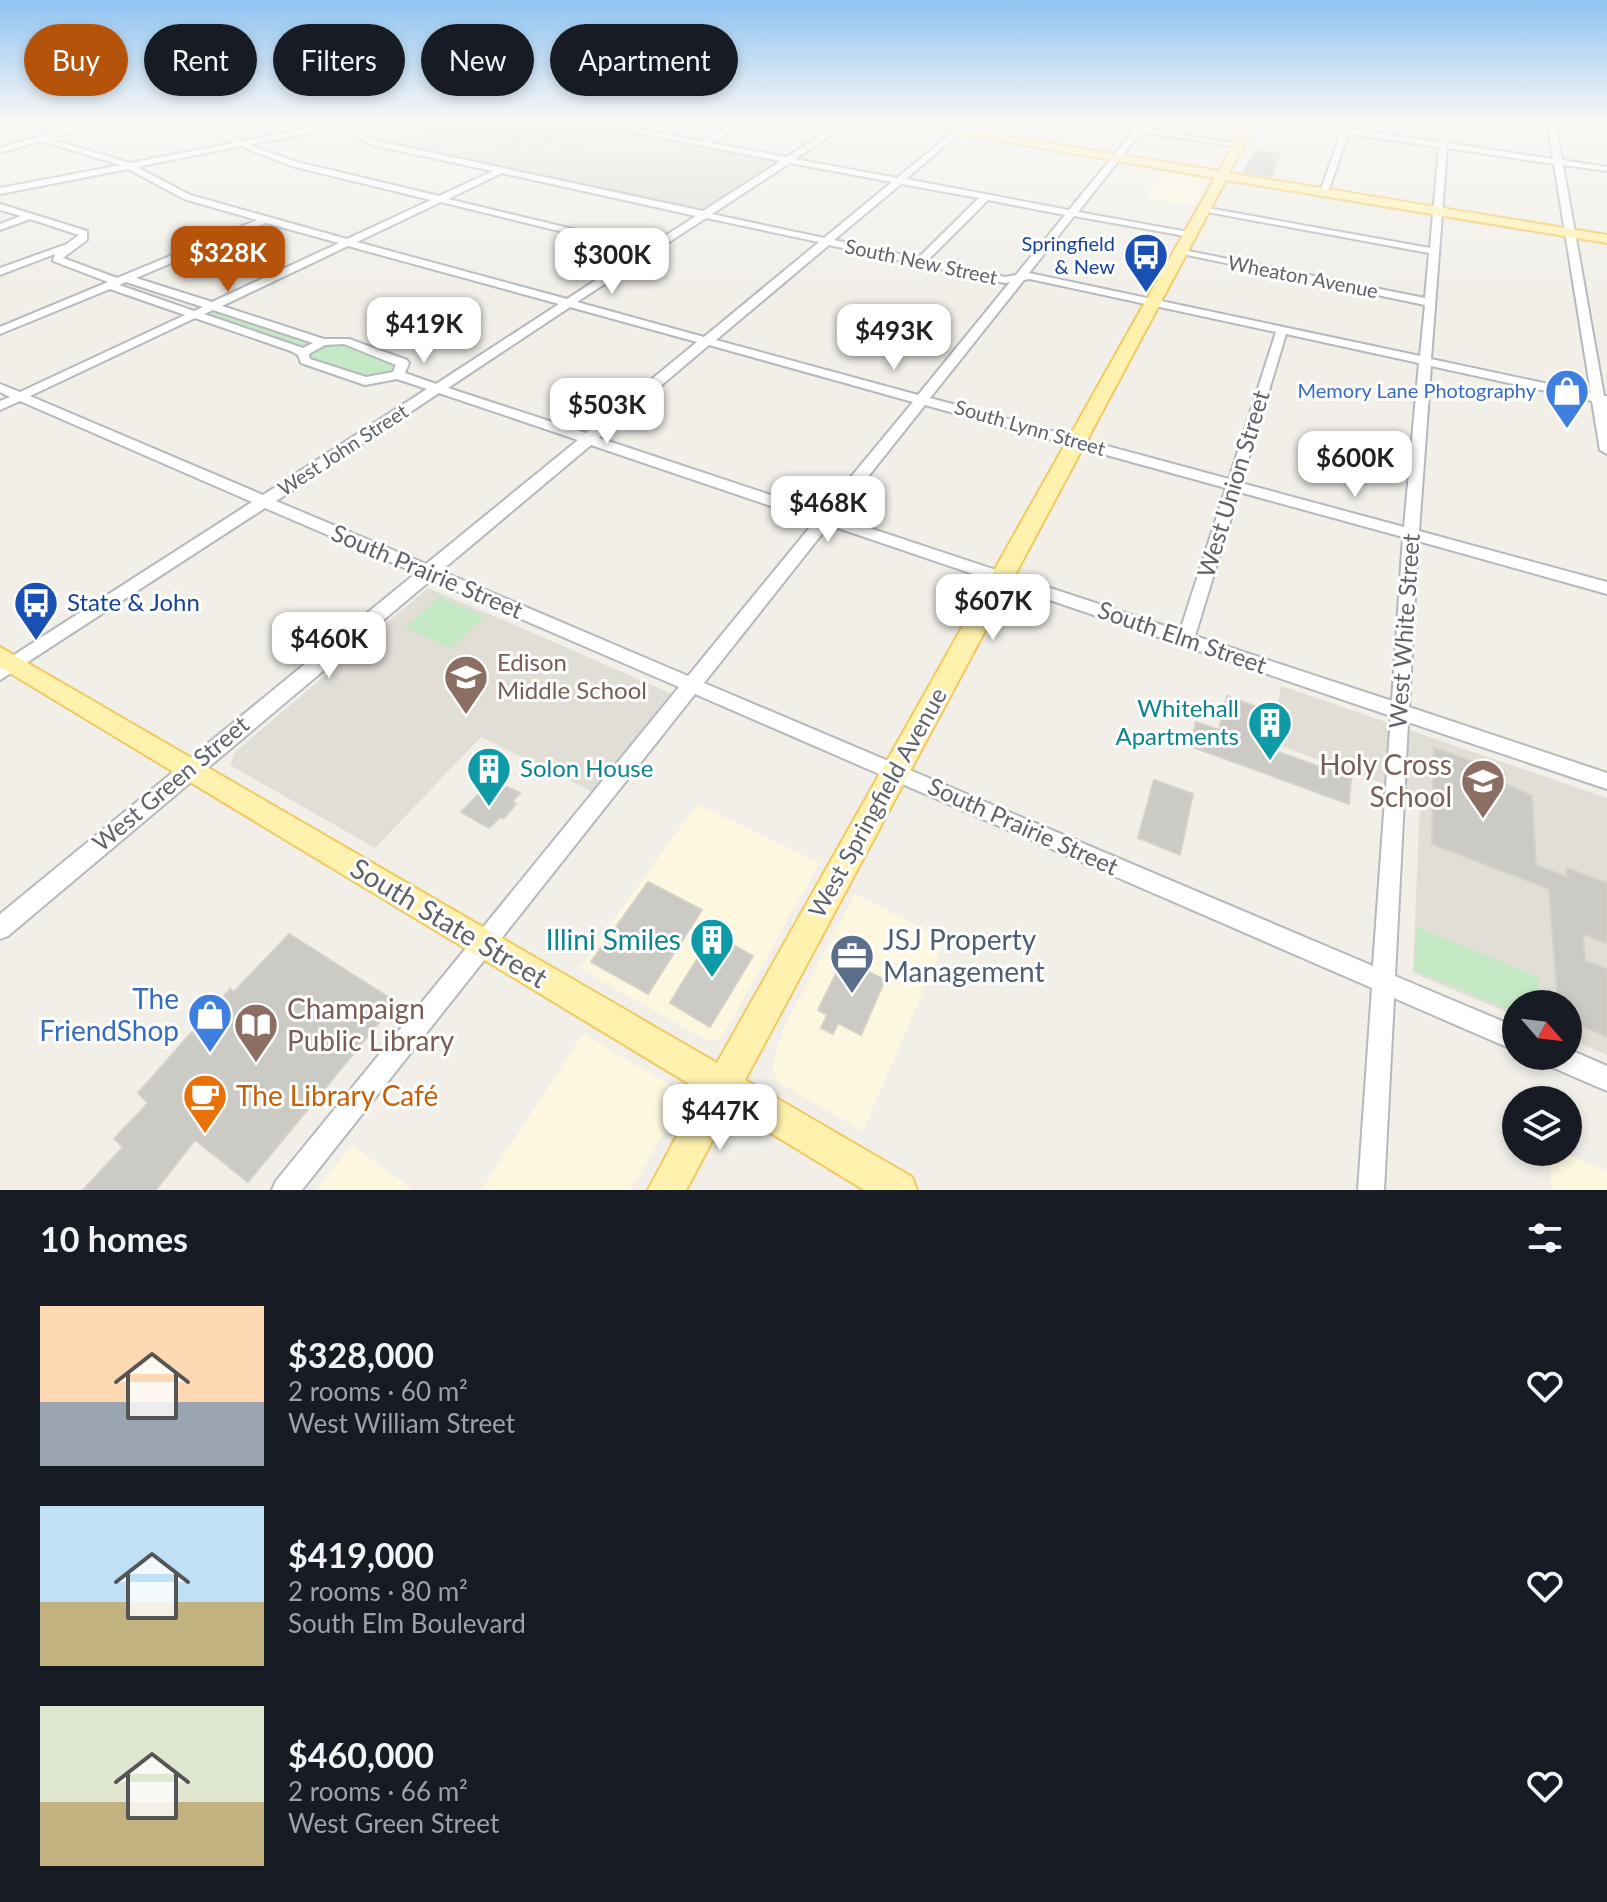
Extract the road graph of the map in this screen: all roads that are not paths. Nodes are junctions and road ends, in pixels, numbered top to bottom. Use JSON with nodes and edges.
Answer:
{"nodes":[{"id":1,"x":1221,"y":176,"type":"edge"},
{"id":2,"x":72,"y":177,"type":"edge"},
{"id":3,"x":150,"y":177,"type":"edge"},
{"id":4,"x":346,"y":177,"type":"edge"},
{"id":5,"x":488,"y":177,"type":"edge"},
{"id":6,"x":531,"y":177,"type":"edge"},
{"id":7,"x":764,"y":177,"type":"edge"},
{"id":8,"x":874,"y":177,"type":"edge"},
{"id":9,"x":903,"y":177,"type":"edge"},
{"id":10,"x":1100,"y":177,"type":"edge"},
{"id":11,"x":1224,"y":177,"type":"edge"},
{"id":12,"x":1329,"y":177,"type":"edge"},
{"id":13,"x":1439,"y":177,"type":"edge"},
{"id":14,"x":1559,"y":177,"type":"edge"},
{"id":15,"x":897,"y":181,"type":"junction"},
{"id":16,"x":0,"y":191,"type":"edge"},
{"id":17,"x":1324,"y":192,"type":"junction"},
{"id":18,"x":986,"y":197,"type":"junction"},
{"id":19,"x":440,"y":199,"type":"junction"},
{"id":20,"x":0,"y":207,"type":"edge"},
{"id":21,"x":1202,"y":210,"type":"junction"},
{"id":22,"x":1435,"y":211,"type":"junction"},
{"id":23,"x":1071,"y":213,"type":"junction"},
{"id":24,"x":705,"y":215,"type":"junction"},
{"id":25,"x":31,"y":216,"type":"junction"},
{"id":26,"x":270,"y":218,"type":"junction"},
{"id":27,"x":0,"y":227,"type":"edge"},
{"id":28,"x":1568,"y":233,"type":"junction"},
{"id":29,"x":1607,"y":239,"type":"edge"},
{"id":30,"x":824,"y":241,"type":"junction"},
{"id":31,"x":79,"y":242,"type":"junction"},
{"id":32,"x":348,"y":242,"type":"junction"},
{"id":33,"x":1183,"y":244,"type":"junction"},
{"id":34,"x":650,"y":250,"type":"junction"},
{"id":35,"x":1432,"y":251,"type":"junction"},
{"id":36,"x":37,"y":257,"type":"junction"},
{"id":37,"x":920,"y":262,"type":"junction"},
{"id":38,"x":62,"y":263,"type":"junction"},
{"id":39,"x":0,"y":272,"type":"edge"},
{"id":40,"x":1019,"y":278,"type":"junction"},
{"id":41,"x":116,"y":282,"type":"junction"},
{"id":42,"x":570,"y":302,"type":"junction"},
{"id":43,"x":1151,"y":302,"type":"junction"},
{"id":44,"x":1428,"y":302,"type":"junction"},
{"id":45,"x":210,"y":307,"type":"junction"},
{"id":46,"x":195,"y":314,"type":"junction"},
{"id":47,"x":1282,"y":330,"type":"junction"},
{"id":48,"x":0,"y":331,"type":"edge"},
{"id":49,"x":704,"y":340,"type":"junction"},
{"id":50,"x":323,"y":342,"type":"junction"},
{"id":51,"x":303,"y":353,"type":"junction"},
{"id":52,"x":1424,"y":360,"type":"junction"},
{"id":53,"x":398,"y":375,"type":"junction"},
{"id":54,"x":0,"y":388,"type":"edge"},
{"id":55,"x":438,"y":388,"type":"junction"},
{"id":56,"x":19,"y":397,"type":"junction"},
{"id":57,"x":921,"y":398,"type":"junction"},
{"id":58,"x":1602,"y":399,"type":"edge"},
{"id":59,"x":0,"y":406,"type":"edge"},
{"id":60,"x":587,"y":439,"type":"junction"},
{"id":61,"x":1074,"y":441,"type":"junction"},
{"id":62,"x":1607,"y":450,"type":"edge"},
{"id":63,"x":1233,"y":485,"type":"junction"},
{"id":64,"x":263,"y":502,"type":"junction"},
{"id":65,"x":824,"y":518,"type":"junction"},
{"id":66,"x":1411,"y":534,"type":"junction"},
{"id":67,"x":425,"y":572,"type":"junction"},
{"id":68,"x":1001,"y":578,"type":"junction"},
{"id":69,"x":1607,"y":588,"type":"edge"},
{"id":70,"x":1186,"y":639,"type":"junction"},
{"id":71,"x":5,"y":664,"type":"edge"},
{"id":72,"x":691,"y":685,"type":"junction"},
{"id":73,"x":1400,"y":711,"type":"junction"},
{"id":74,"x":190,"y":768,"type":"junction"},
{"id":75,"x":895,"y":771,"type":"junction"},
{"id":76,"x":1607,"y":781,"type":"edge"},
{"id":77,"x":0,"y":928,"type":"edge"},
{"id":78,"x":483,"y":944,"type":"junction"},
{"id":79,"x":1385,"y":983,"type":"junction"},
{"id":80,"x":1502,"y":1033,"type":"edge"},
{"id":81,"x":1582,"y":1068,"type":"edge"},
{"id":82,"x":1607,"y":1079,"type":"edge"},
{"id":83,"x":724,"y":1086,"type":"junction"},
{"id":84,"x":285,"y":1190,"type":"edge"},
{"id":85,"x":666,"y":1190,"type":"edge"},
{"id":86,"x":899,"y":1190,"type":"edge"},
{"id":87,"x":1371,"y":1190,"type":"edge"}],
"edges":[{"from":1,"to":21,"type":"main road","name":"West Springfield Avenue"},
{"from":2,"to":16,"type":"street"},
{"from":3,"to":26,"type":"street","name":"South Lynn Street"},
{"from":4,"to":19,"type":"street"},
{"from":5,"to":19,"type":"street"},
{"from":6,"to":24,"type":"street","name":"South New Street"},
{"from":7,"to":24,"type":"street","name":"West John Street"},
{"from":8,"to":15,"type":"street","name":"Wheaton Avenue"},
{"from":9,"to":15,"type":"street","name":"West Green Street"},
{"from":10,"to":23,"type":"street"},
{"from":11,"to":17,"type":"main road"},
{"from":12,"to":17,"type":"street"},
{"from":13,"to":22,"type":"street","name":"West White Street"},
{"from":14,"to":28,"type":"street"},
{"from":15,"to":18,"type":"street","name":"Wheaton Avenue"},
{"from":15,"to":30,"type":"street","name":"West Green Street"},
{"from":17,"to":22,"type":"main road"},
{"from":18,"to":23,"type":"street","name":"Wheaton Avenue"},
{"from":18,"to":37,"type":"street"},
{"from":19,"to":32,"type":"street"},
{"from":19,"to":34,"type":"street"},
{"from":20,"to":25,"type":"street"},
{"from":21,"to":33,"type":"main road","name":"West Springfield Avenue"},
{"from":21,"to":35,"type":"street"},
{"from":22,"to":28,"type":"main road"},
{"from":22,"to":35,"type":"street","name":"West White Street"},
{"from":23,"to":33,"type":"street","name":"Wheaton Avenue"},
{"from":23,"to":40,"type":"street"},
{"from":24,"to":30,"type":"street","name":"South New Street"},
{"from":24,"to":34,"type":"street","name":"West John Street"},
{"from":25,"to":27,"type":"street"},
{"from":25,"to":31,"type":"street"},
{"from":26,"to":32,"type":"street","name":"South Lynn Street"},
{"from":26,"to":41,"type":"street"},
{"from":28,"to":29,"type":"main road"},
{"from":28,"to":58,"type":"street"},
{"from":30,"to":37,"type":"street","name":"South New Street"},
{"from":30,"to":49,"type":"street","name":"West Green Street"},
{"from":31,"to":36,"type":"street"},
{"from":31,"to":38,"type":"street"},
{"from":32,"to":42,"type":"street","name":"South Lynn Street"},
{"from":32,"to":45,"type":"street"},
{"from":33,"to":43,"type":"main road","name":"West Springfield Avenue"},
{"from":33,"to":44,"type":"street","name":"Wheaton Avenue"},
{"from":34,"to":42,"type":"street","name":"West John Street"},
{"from":35,"to":44,"type":"street","name":"West White Street"},
{"from":36,"to":38,"type":"street"},
{"from":36,"to":39,"type":"street"},
{"from":37,"to":40,"type":"street","name":"South New Street"},
{"from":38,"to":41,"type":"street"},
{"from":40,"to":43,"type":"street","name":"South New Street"},
{"from":40,"to":57,"type":"street"},
{"from":41,"to":45,"type":"street"},
{"from":41,"to":46,"type":"street"},
{"from":41,"to":48,"type":"street"},
{"from":42,"to":49,"type":"street","name":"South Lynn Street"},
{"from":42,"to":55,"type":"street","name":"West John Street"},
{"from":43,"to":47,"type":"street","name":"South New Street"},
{"from":43,"to":61,"type":"main road","name":"West Springfield Avenue"},
{"from":44,"to":52,"type":"street","name":"West White Street"},
{"from":45,"to":46,"type":"street"},
{"from":45,"to":50,"type":"street"},
{"from":46,"to":51,"type":"street"},
{"from":46,"to":56,"type":"street"},
{"from":47,"to":52,"type":"street","name":"South New Street"},
{"from":47,"to":63,"type":"street","name":"West Union Street"},
{"from":49,"to":57,"type":"street","name":"South Lynn Street"},
{"from":49,"to":60,"type":"street","name":"West Green Street"},
{"from":50,"to":51,"type":"street"},
{"from":50,"to":53,"type":"street"},
{"from":51,"to":53,"type":"street"},
{"from":52,"to":58,"type":"street","name":"South New Street"},
{"from":52,"to":66,"type":"street","name":"West White Street"},
{"from":53,"to":55,"type":"street","name":"South Elm Street"},
{"from":54,"to":56,"type":"street","name":"South Prairie Street"},
{"from":55,"to":60,"type":"street","name":"South Elm Street"},
{"from":55,"to":64,"type":"street","name":"West John Street"},
{"from":56,"to":59,"type":"street"},
{"from":56,"to":64,"type":"street","name":"South Prairie Street"},
{"from":57,"to":61,"type":"street","name":"South Lynn Street"},
{"from":57,"to":65,"type":"street"},
{"from":58,"to":62,"type":"street"},
{"from":60,"to":65,"type":"street","name":"South Elm Street"},
{"from":60,"to":67,"type":"street","name":"West Green Street"},
{"from":61,"to":63,"type":"street","name":"South Lynn Street"},
{"from":61,"to":68,"type":"main road","name":"West Springfield Avenue"},
{"from":63,"to":66,"type":"street","name":"South Lynn Street"},
{"from":63,"to":70,"type":"street","name":"West Union Street"},
{"from":64,"to":67,"type":"street","name":"South Prairie Street"},
{"from":64,"to":71,"type":"street","name":"West John Street"},
{"from":65,"to":68,"type":"street","name":"South Elm Street"},
{"from":65,"to":72,"type":"street"},
{"from":66,"to":69,"type":"street","name":"South Lynn Street"},
{"from":66,"to":73,"type":"street","name":"West White Street"},
{"from":67,"to":72,"type":"street","name":"South Prairie Street"},
{"from":67,"to":74,"type":"street","name":"West Green Street"},
{"from":68,"to":70,"type":"street","name":"South Elm Street"},
{"from":68,"to":75,"type":"main road","name":"West Springfield Avenue"},
{"from":70,"to":73,"type":"street","name":"South Elm Street"},
{"from":71,"to":74,"type":"main road","name":"South State Street"},
{"from":72,"to":75,"type":"street","name":"South Prairie Street"},
{"from":72,"to":78,"type":"street"},
{"from":73,"to":76,"type":"street","name":"South Elm Street"},
{"from":73,"to":79,"type":"street","name":"West White Street"},
{"from":74,"to":77,"type":"street","name":"West Green Street"},
{"from":74,"to":78,"type":"main road","name":"South State Street"},
{"from":75,"to":79,"type":"street","name":"South Prairie Street"},
{"from":75,"to":83,"type":"main road","name":"West Springfield Avenue"},
{"from":78,"to":83,"type":"main road","name":"South State Street"},
{"from":78,"to":84,"type":"street"},
{"from":79,"to":80,"type":"street","name":"South Prairie Street"},
{"from":79,"to":87,"type":"street","name":"West White Street"},
{"from":81,"to":82,"type":"street"},
{"from":83,"to":85,"type":"main road","name":"West Springfield Avenue"},
{"from":83,"to":86,"type":"main road","name":"South State Street"}]}
